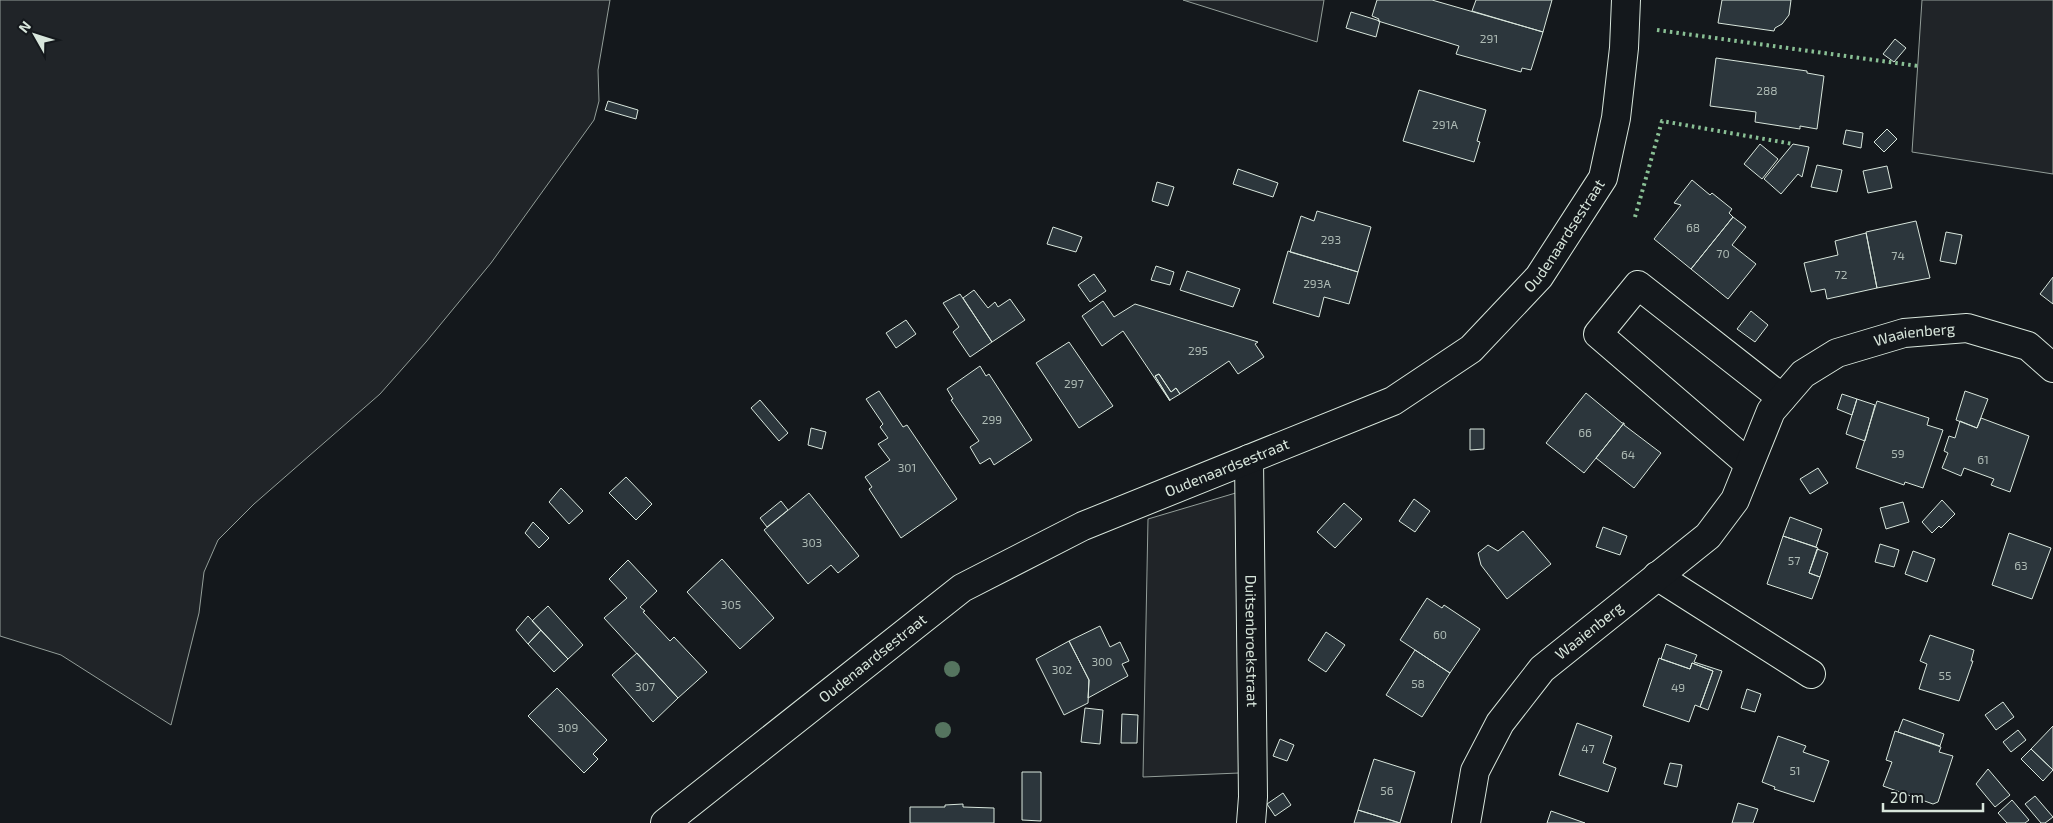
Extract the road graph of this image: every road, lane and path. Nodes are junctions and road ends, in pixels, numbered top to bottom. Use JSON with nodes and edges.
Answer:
{"nodes":[{"id":1,"x":1626,"y":0,"type":"edge"},
{"id":2,"x":2053,"y":368,"type":"edge"},
{"id":3,"x":1782,"y":398,"type":"junction"},
{"id":4,"x":1249,"y":459,"type":"junction"},
{"id":5,"x":1749,"y":464,"type":"junction"},
{"id":6,"x":1658,"y":576,"type":"junction"},
{"id":7,"x":1811,"y":674,"type":"dead end"},
{"id":8,"x":665,"y":823,"type":"edge"},
{"id":9,"x":1251,"y":823,"type":"edge"},
{"id":10,"x":1466,"y":823,"type":"edge"}],
"edges":[{"from":1,"to":4,"type":"street","name":"Oudenaardsestraat"},
{"from":2,"to":3,"type":"street","name":"Waaienberg"},
{"from":3,"to":5,"type":"street","name":"Waaienberg"},
{"from":3,"to":5,"type":"street"},
{"from":4,"to":8,"type":"street","name":"Oudenaardsestraat"},
{"from":4,"to":9,"type":"street","name":"Duitsenbroekstraat"},
{"from":5,"to":6,"type":"street","name":"Waaienberg"},
{"from":6,"to":7,"type":"street"},
{"from":6,"to":10,"type":"street","name":"Waaienberg"}]}
